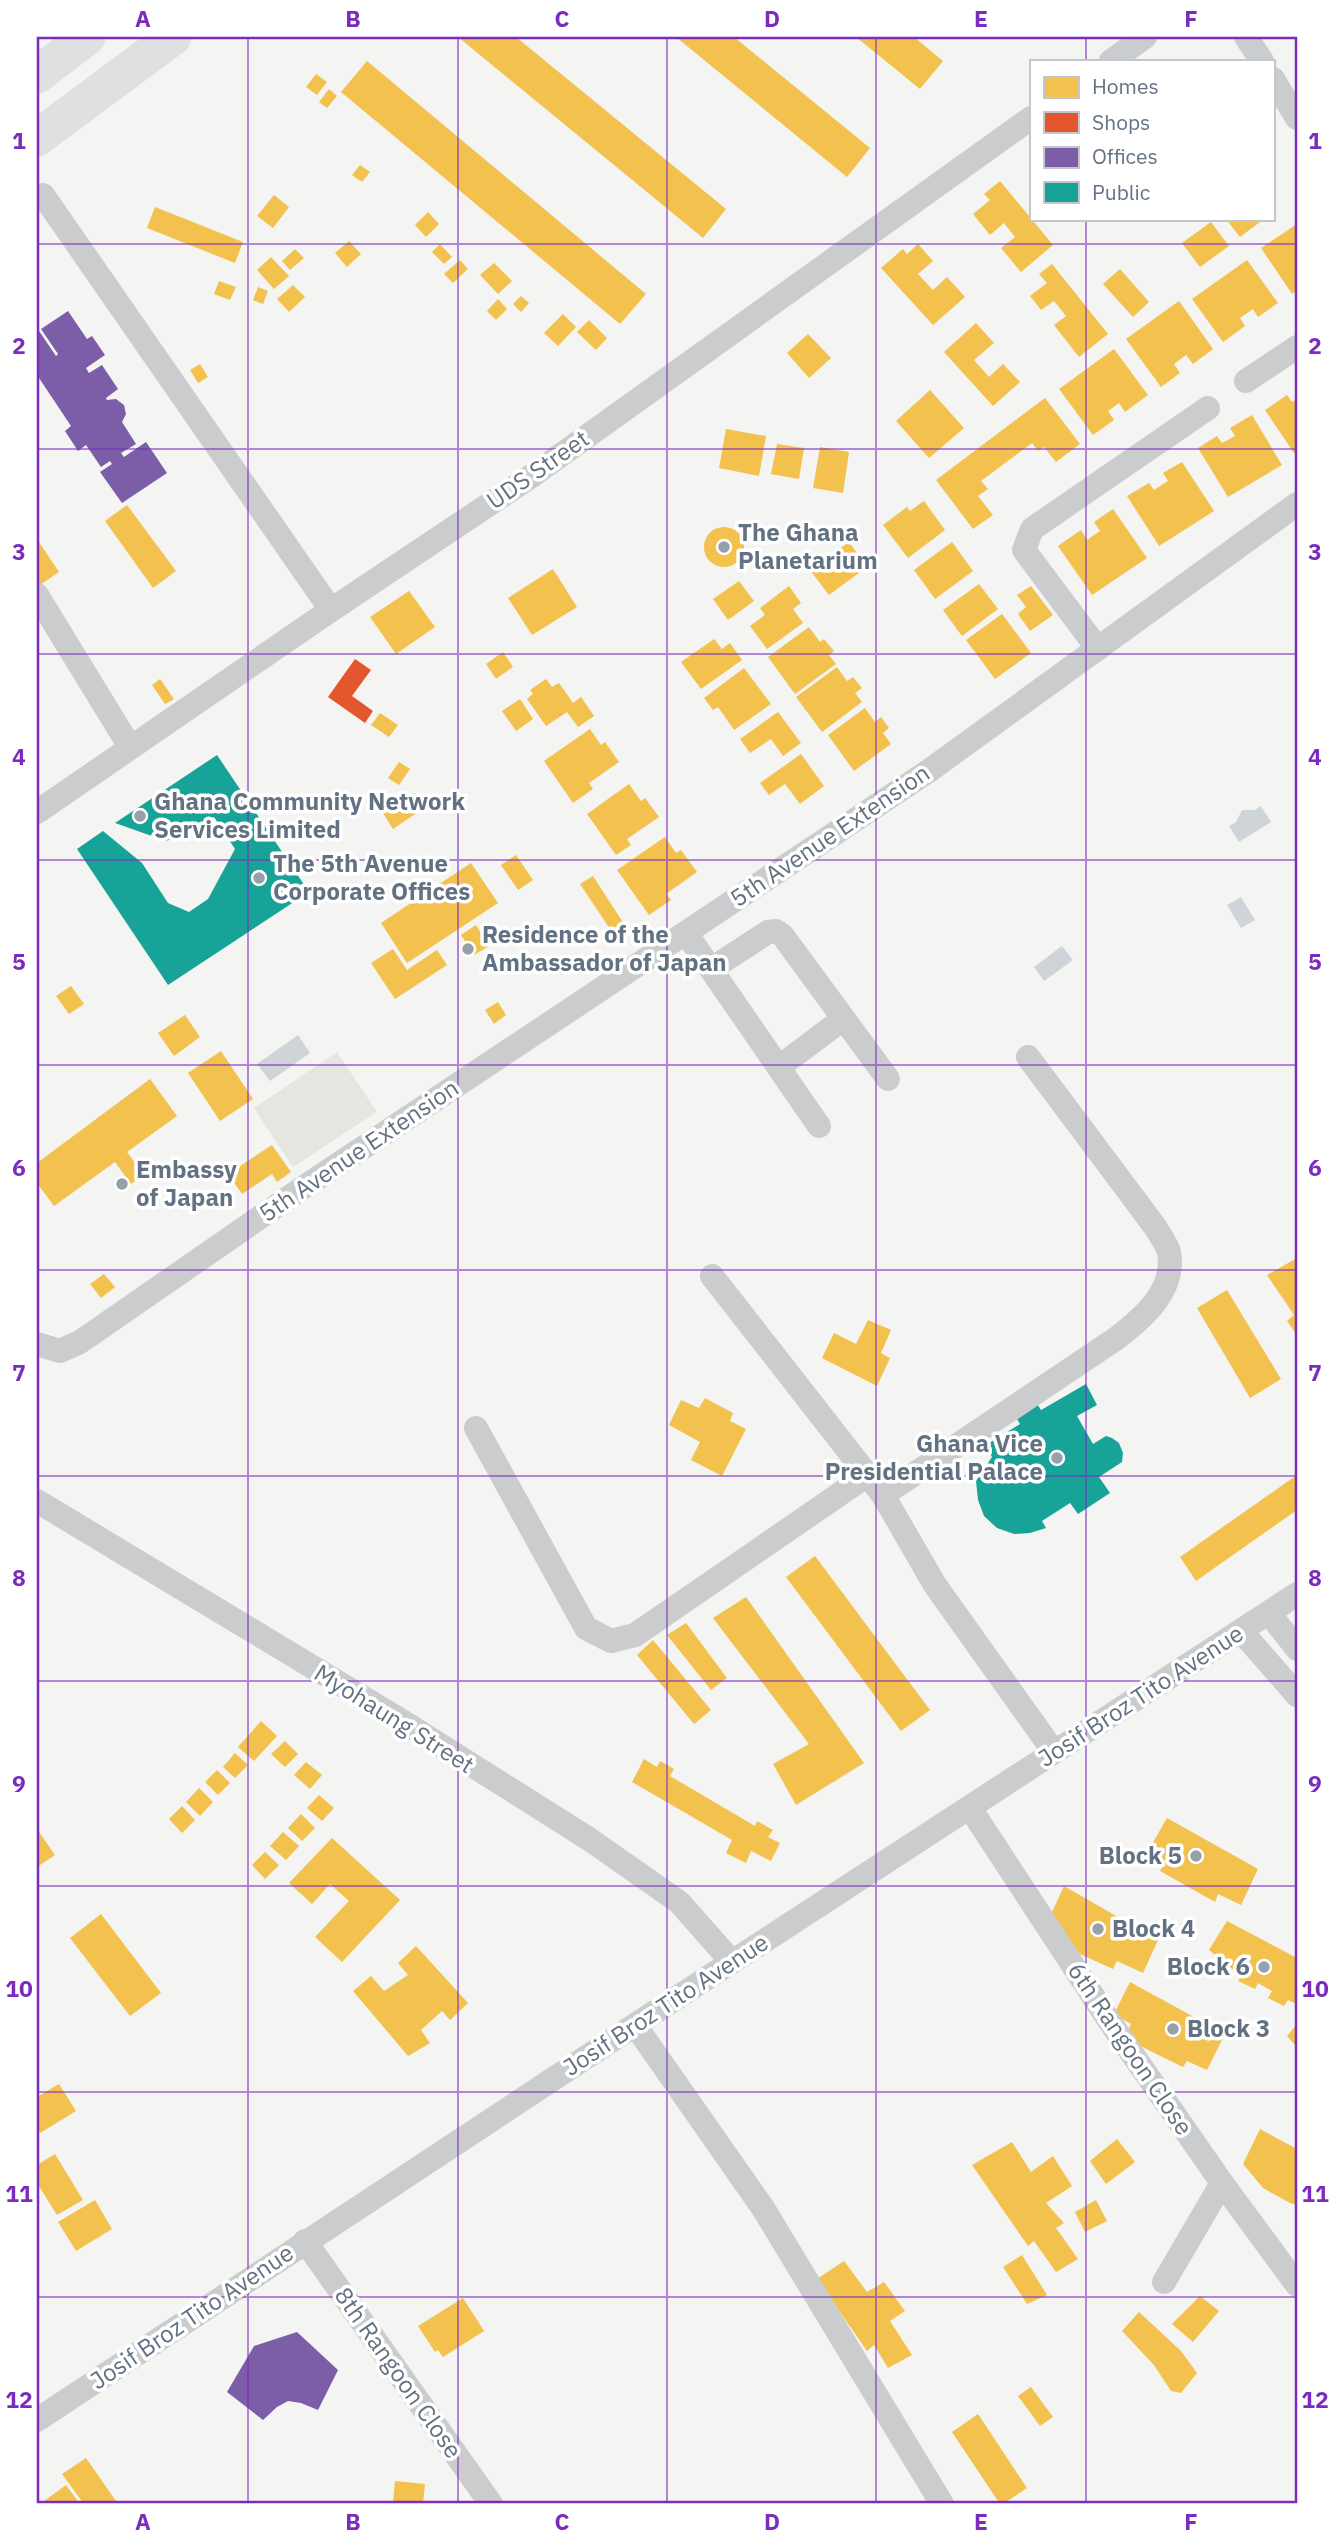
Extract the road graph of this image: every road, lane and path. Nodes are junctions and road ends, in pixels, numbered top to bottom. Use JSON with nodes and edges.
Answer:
{"nodes":[{"id":1,"x":173,"y":37,"type":"edge"},
{"id":2,"x":1146,"y":37,"type":"edge"},
{"id":3,"x":1246,"y":37,"type":"edge"},
{"id":4,"x":81,"y":41,"type":"edge"},
{"id":5,"x":37,"y":48,"type":"edge"},
{"id":6,"x":1112,"y":60,"type":"edge"},
{"id":7,"x":1261,"y":60,"type":"edge"},
{"id":8,"x":37,"y":75,"type":"edge"},
{"id":9,"x":1274,"y":81,"type":"edge"},
{"id":10,"x":1297,"y":118,"type":"edge"},
{"id":11,"x":1030,"y":119,"type":"edge"},
{"id":12,"x":37,"y":138,"type":"edge"},
{"id":13,"x":43,"y":195,"type":"dead end"},
{"id":14,"x":1297,"y":347,"type":"edge"},
{"id":15,"x":1247,"y":381,"type":"dead end"},
{"id":16,"x":1208,"y":408,"type":"dead end"},
{"id":17,"x":1297,"y":504,"type":"edge"},
{"id":18,"x":37,"y":595,"type":"edge"},
{"id":19,"x":331,"y":610,"type":"junction"},
{"id":20,"x":1098,"y":649,"type":"junction"},
{"id":21,"x":130,"y":747,"type":"junction"},
{"id":22,"x":37,"y":812,"type":"edge"},
{"id":23,"x":686,"y":933,"type":"junction"},
{"id":24,"x":711,"y":969,"type":"junction"},
{"id":25,"x":843,"y":1019,"type":"junction"},
{"id":26,"x":1028,"y":1057,"type":"dead end"},
{"id":27,"x":779,"y":1068,"type":"junction"},
{"id":28,"x":888,"y":1079,"type":"dead end"},
{"id":29,"x":819,"y":1126,"type":"dead end"},
{"id":30,"x":712,"y":1276,"type":"dead end"},
{"id":31,"x":48,"y":1347,"type":"edge"},
{"id":32,"x":37,"y":1364,"type":"edge"},
{"id":33,"x":476,"y":1428,"type":"dead end"},
{"id":34,"x":866,"y":1476,"type":"junction"},
{"id":35,"x":883,"y":1495,"type":"junction"},
{"id":36,"x":37,"y":1501,"type":"edge"},
{"id":37,"x":1297,"y":1594,"type":"edge"},
{"id":38,"x":1269,"y":1613,"type":"junction"},
{"id":39,"x":1241,"y":1631,"type":"junction"},
{"id":40,"x":1297,"y":1649,"type":"edge"},
{"id":41,"x":1297,"y":1695,"type":"edge"},
{"id":42,"x":1054,"y":1752,"type":"junction"},
{"id":43,"x":970,"y":1808,"type":"junction"},
{"id":44,"x":732,"y":1962,"type":"junction"},
{"id":45,"x":635,"y":2025,"type":"junction"},
{"id":46,"x":1222,"y":2183,"type":"junction"},
{"id":47,"x":305,"y":2241,"type":"junction"},
{"id":48,"x":1164,"y":2282,"type":"dead end"},
{"id":49,"x":1297,"y":2285,"type":"edge"},
{"id":50,"x":37,"y":2420,"type":"edge"},
{"id":51,"x":491,"y":2504,"type":"edge"},
{"id":52,"x":942,"y":2504,"type":"edge"}],
"edges":[{"from":1,"to":12,"type":"highway"},
{"from":2,"to":6,"type":"street"},
{"from":3,"to":7,"type":"street"},
{"from":4,"to":5,"type":"highway"},
{"from":4,"to":8,"type":"highway"},
{"from":9,"to":10,"type":"street"},
{"from":11,"to":19,"type":"street","name":"UDS Street"},
{"from":13,"to":19,"type":"street"},
{"from":14,"to":15,"type":"street"},
{"from":16,"to":20,"type":"street"},
{"from":17,"to":20,"type":"street","name":"5th Avenue Extension"},
{"from":18,"to":21,"type":"street"},
{"from":19,"to":21,"type":"street","name":"UDS Street"},
{"from":20,"to":23,"type":"street","name":"5th Avenue Extension"},
{"from":21,"to":22,"type":"street","name":"UDS Street"},
{"from":23,"to":24,"type":"street"},
{"from":23,"to":31,"type":"street","name":"5th Avenue Extension"},
{"from":24,"to":25,"type":"street"},
{"from":24,"to":27,"type":"street"},
{"from":25,"to":27,"type":"street"},
{"from":25,"to":28,"type":"street"},
{"from":26,"to":35,"type":"street"},
{"from":27,"to":29,"type":"street"},
{"from":30,"to":34,"type":"street"},
{"from":31,"to":32,"type":"street","name":"5th Avenue Extension"},
{"from":33,"to":34,"type":"street"},
{"from":34,"to":35,"type":"street"},
{"from":35,"to":42,"type":"street"},
{"from":36,"to":44,"type":"street","name":"Myohaung Street"},
{"from":37,"to":38,"type":"street","name":"Josif Broz Tito Avenue"},
{"from":38,"to":39,"type":"street","name":"Josif Broz Tito Avenue"},
{"from":38,"to":40,"type":"street"},
{"from":39,"to":41,"type":"street"},
{"from":39,"to":42,"type":"street","name":"Josif Broz Tito Avenue"},
{"from":42,"to":43,"type":"street","name":"Josif Broz Tito Avenue"},
{"from":43,"to":44,"type":"street","name":"Josif Broz Tito Avenue"},
{"from":43,"to":46,"type":"street","name":"6th Rangoon Close"},
{"from":44,"to":45,"type":"street","name":"Josif Broz Tito Avenue"},
{"from":45,"to":47,"type":"street","name":"Josif Broz Tito Avenue"},
{"from":45,"to":52,"type":"street"},
{"from":46,"to":48,"type":"street"},
{"from":46,"to":49,"type":"street","name":"6th Rangoon Close"},
{"from":47,"to":50,"type":"street","name":"Josif Broz Tito Avenue"},
{"from":47,"to":51,"type":"street","name":"8th Rangoon Close"}]}
